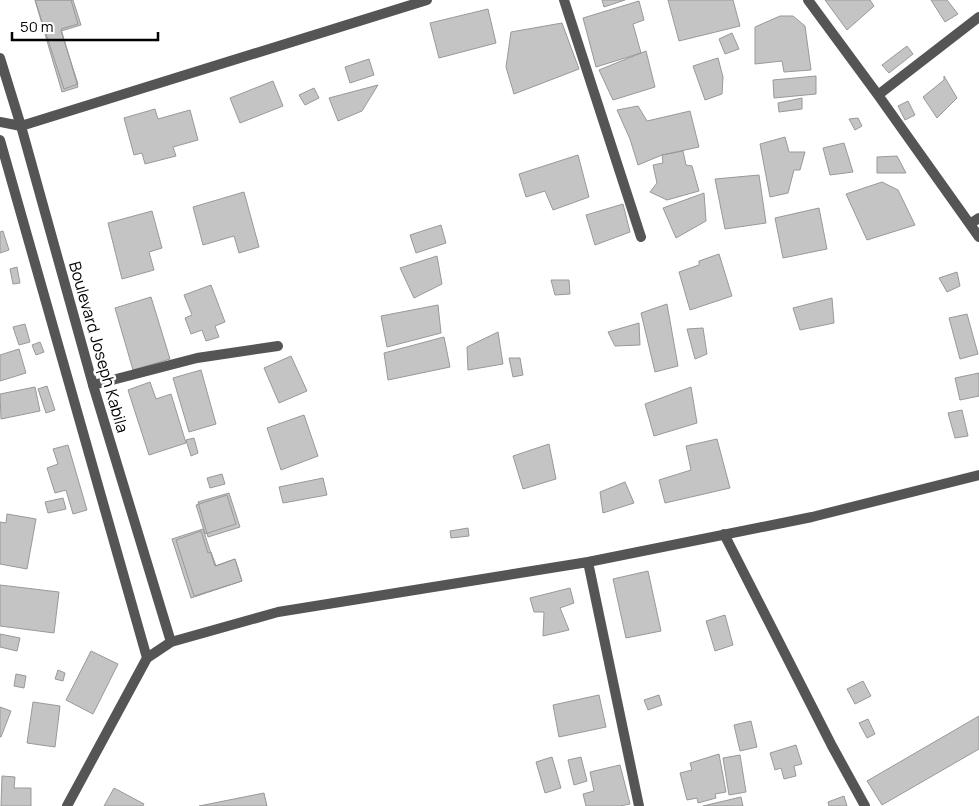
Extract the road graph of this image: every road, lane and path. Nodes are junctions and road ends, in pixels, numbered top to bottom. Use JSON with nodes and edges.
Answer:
{"nodes":[{"id":1,"x":427,"y":0,"type":"edge"},
{"id":2,"x":564,"y":0,"type":"edge"},
{"id":3,"x":808,"y":0,"type":"edge"},
{"id":4,"x":979,"y":17,"type":"edge"},
{"id":5,"x":0,"y":58,"type":"edge"},
{"id":6,"x":878,"y":95,"type":"junction"},
{"id":7,"x":0,"y":122,"type":"edge"},
{"id":8,"x":21,"y":126,"type":"junction"},
{"id":9,"x":0,"y":140,"type":"edge"},
{"id":10,"x":979,"y":218,"type":"edge"},
{"id":11,"x":970,"y":224,"type":"junction"},
{"id":12,"x":641,"y":237,"type":"dead end"},
{"id":13,"x":979,"y":237,"type":"edge"},
{"id":14,"x":278,"y":346,"type":"dead end"},
{"id":15,"x":93,"y":385,"type":"junction"},
{"id":16,"x":979,"y":475,"type":"edge"},
{"id":17,"x":724,"y":534,"type":"junction"},
{"id":18,"x":588,"y":562,"type":"junction"},
{"id":19,"x":171,"y":642,"type":"junction"},
{"id":20,"x":146,"y":658,"type":"junction"},
{"id":21,"x":67,"y":806,"type":"edge"},
{"id":22,"x":639,"y":806,"type":"edge"},
{"id":23,"x":865,"y":806,"type":"edge"}],
"edges":[{"from":1,"to":8,"type":"street"},
{"from":2,"to":12,"type":"street"},
{"from":3,"to":6,"type":"street"},
{"from":4,"to":6,"type":"street"},
{"from":5,"to":8,"type":"street","name":"Boulevard Joseph Kabila"},
{"from":6,"to":11,"type":"street"},
{"from":7,"to":8,"type":"street"},
{"from":8,"to":15,"type":"street","name":"Boulevard Joseph Kabila"},
{"from":9,"to":20,"type":"street"},
{"from":10,"to":11,"type":"street"},
{"from":11,"to":13,"type":"street"},
{"from":14,"to":15,"type":"street"},
{"from":15,"to":19,"type":"street","name":"Boulevard Joseph Kabila"},
{"from":16,"to":17,"type":"street"},
{"from":17,"to":18,"type":"street"},
{"from":17,"to":23,"type":"street"},
{"from":18,"to":19,"type":"street"},
{"from":18,"to":22,"type":"street"},
{"from":19,"to":20,"type":"street"},
{"from":20,"to":21,"type":"street"}]}
